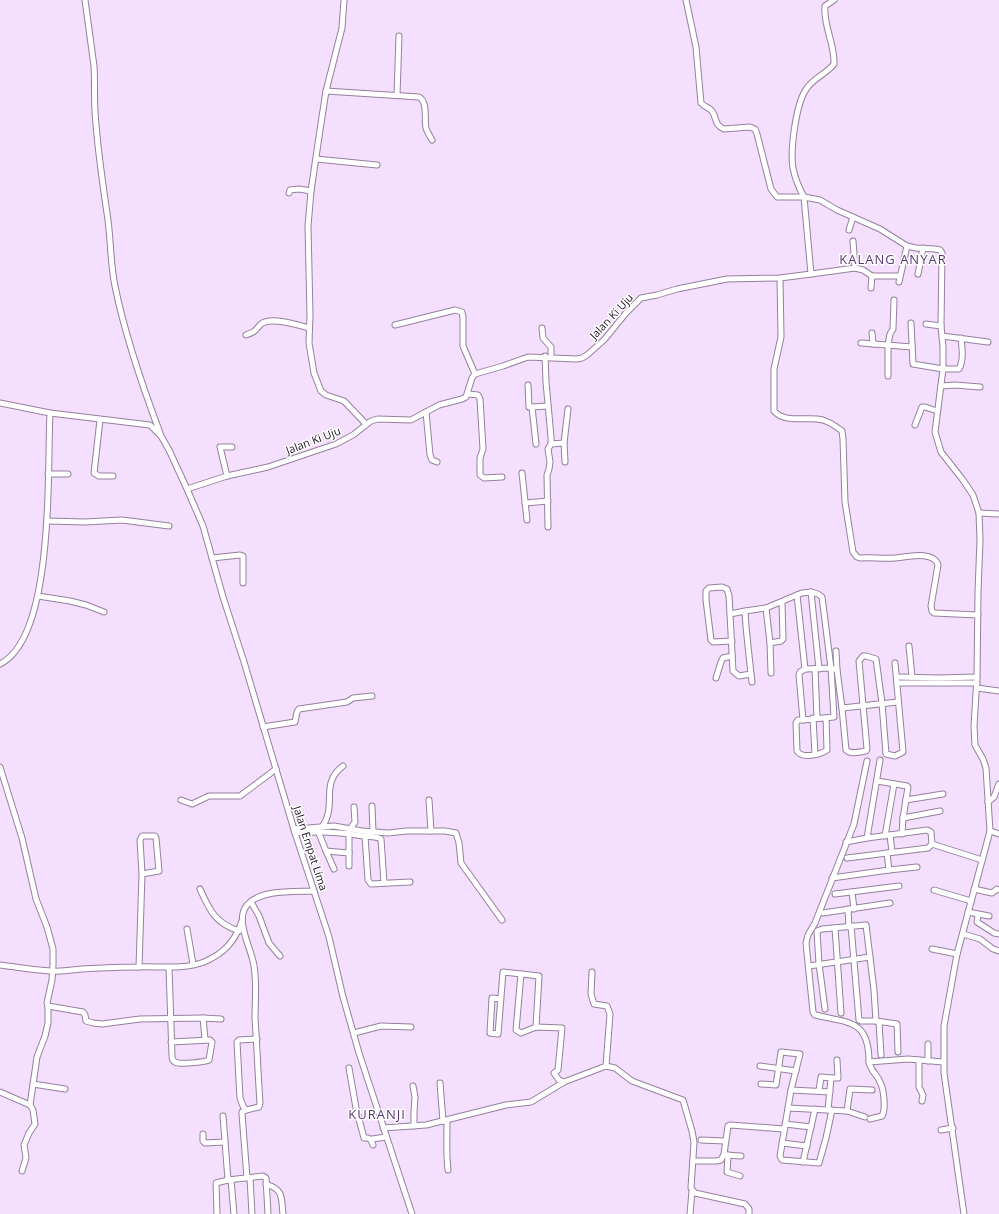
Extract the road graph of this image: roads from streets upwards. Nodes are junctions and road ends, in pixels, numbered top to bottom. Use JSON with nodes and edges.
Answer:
{"nodes":[{"id":1,"x":85,"y":0,"type":"edge"},
{"id":2,"x":344,"y":0,"type":"edge"},
{"id":3,"x":686,"y":0,"type":"edge"},
{"id":4,"x":829,"y":1,"type":"edge"},
{"id":5,"x":399,"y":36,"type":"dead end"},
{"id":6,"x":326,"y":92,"type":"junction"},
{"id":7,"x":397,"y":95,"type":"junction"},
{"id":8,"x":432,"y":140,"type":"dead end"},
{"id":9,"x":316,"y":159,"type":"junction"},
{"id":10,"x":377,"y":165,"type":"dead end"},
{"id":11,"x":311,"y":192,"type":"junction"},
{"id":12,"x":289,"y":193,"type":"dead end"},
{"id":13,"x":804,"y":197,"type":"junction"},
{"id":14,"x":852,"y":217,"type":"junction"},
{"id":15,"x":849,"y":230,"type":"dead end"},
{"id":16,"x":853,"y":241,"type":"dead end"},
{"id":17,"x":907,"y":246,"type":"junction"},
{"id":18,"x":923,"y":248,"type":"junction"},
{"id":19,"x":855,"y":268,"type":"junction"},
{"id":20,"x":811,"y":274,"type":"junction"},
{"id":21,"x":918,"y":274,"type":"dead end"},
{"id":22,"x":872,"y":276,"type":"junction"},
{"id":23,"x":780,"y":278,"type":"junction"},
{"id":24,"x":871,"y":288,"type":"dead end"},
{"id":25,"x":894,"y":300,"type":"dead end"},
{"id":26,"x":911,"y":323,"type":"dead end"},
{"id":27,"x":926,"y":324,"type":"dead end"},
{"id":28,"x":395,"y":325,"type":"dead end"},
{"id":29,"x":941,"y":326,"type":"junction"},
{"id":30,"x":309,"y":328,"type":"junction"},
{"id":31,"x":542,"y":328,"type":"dead end"},
{"id":32,"x":872,"y":332,"type":"dead end"},
{"id":33,"x":246,"y":335,"type":"dead end"},
{"id":34,"x":942,"y":336,"type":"junction"},
{"id":35,"x":961,"y":338,"type":"junction"},
{"id":36,"x":988,"y":342,"type":"dead end"},
{"id":37,"x":861,"y":343,"type":"dead end"},
{"id":38,"x":873,"y":344,"type":"junction"},
{"id":39,"x":888,"y":345,"type":"junction"},
{"id":40,"x":912,"y":347,"type":"junction"},
{"id":41,"x":548,"y":357,"type":"junction"},
{"id":42,"x":943,"y":369,"type":"junction"},
{"id":43,"x":475,"y":374,"type":"junction"},
{"id":44,"x":888,"y":376,"type":"dead end"},
{"id":45,"x":528,"y":385,"type":"dead end"},
{"id":46,"x":941,"y":386,"type":"junction"},
{"id":47,"x":980,"y":387,"type":"dead end"},
{"id":48,"x":468,"y":394,"type":"junction"},
{"id":49,"x":0,"y":403,"type":"edge"},
{"id":50,"x":548,"y":406,"type":"junction"},
{"id":51,"x":532,"y":407,"type":"junction"},
{"id":52,"x":568,"y":409,"type":"dead end"},
{"id":53,"x":937,"y":411,"type":"junction"},
{"id":54,"x":426,"y":412,"type":"junction"},
{"id":55,"x":50,"y":413,"type":"junction"},
{"id":56,"x":100,"y":420,"type":"junction"},
{"id":57,"x":366,"y":424,"type":"junction"},
{"id":58,"x":915,"y":425,"type":"dead end"},
{"id":59,"x":161,"y":436,"type":"junction"},
{"id":60,"x":564,"y":443,"type":"junction"},
{"id":61,"x":536,"y":444,"type":"dead end"},
{"id":62,"x":551,"y":444,"type":"junction"},
{"id":63,"x":232,"y":447,"type":"dead end"},
{"id":64,"x":437,"y":462,"type":"dead end"},
{"id":65,"x":565,"y":462,"type":"dead end"},
{"id":66,"x":522,"y":473,"type":"dead end"},
{"id":67,"x":48,"y":474,"type":"junction"},
{"id":68,"x":68,"y":474,"type":"dead end"},
{"id":69,"x":112,"y":476,"type":"dead end"},
{"id":70,"x":227,"y":476,"type":"junction"},
{"id":71,"x":502,"y":477,"type":"dead end"},
{"id":72,"x":187,"y":489,"type":"junction"},
{"id":73,"x":548,"y":501,"type":"junction"},
{"id":74,"x":525,"y":503,"type":"junction"},
{"id":75,"x":979,"y":513,"type":"junction"},
{"id":76,"x":999,"y":514,"type":"edge"},
{"id":77,"x":527,"y":520,"type":"dead end"},
{"id":78,"x":47,"y":521,"type":"junction"},
{"id":79,"x":169,"y":526,"type":"dead end"},
{"id":80,"x":548,"y":527,"type":"dead end"},
{"id":81,"x":212,"y":558,"type":"junction"},
{"id":82,"x":243,"y":583,"type":"dead end"},
{"id":83,"x":811,"y":592,"type":"junction"},
{"id":84,"x":797,"y":595,"type":"junction"},
{"id":85,"x":38,"y":596,"type":"junction"},
{"id":86,"x":782,"y":602,"type":"junction"},
{"id":87,"x":766,"y":608,"type":"junction"},
{"id":88,"x":104,"y":612,"type":"dead end"},
{"id":89,"x":745,"y":612,"type":"junction"},
{"id":90,"x":730,"y":614,"type":"junction"},
{"id":91,"x":978,"y":616,"type":"junction"},
{"id":92,"x":732,"y":641,"type":"junction"},
{"id":93,"x":770,"y":643,"type":"junction"},
{"id":94,"x":909,"y":646,"type":"dead end"},
{"id":95,"x":836,"y":651,"type":"dead end"},
{"id":96,"x":732,"y":656,"type":"junction"},
{"id":97,"x":0,"y":658,"type":"edge"},
{"id":98,"x":6,"y":661,"type":"junction"},
{"id":99,"x":895,"y":663,"type":"dead end"},
{"id":100,"x":0,"y":664,"type":"edge"},
{"id":101,"x":831,"y":668,"type":"junction"},
{"id":102,"x":804,"y":669,"type":"junction"},
{"id":103,"x":817,"y":669,"type":"junction"},
{"id":104,"x":837,"y":670,"type":"junction"},
{"id":105,"x":771,"y":673,"type":"dead end"},
{"id":106,"x":751,"y":674,"type":"junction"},
{"id":107,"x":977,"y":677,"type":"junction"},
{"id":108,"x":716,"y":678,"type":"dead end"},
{"id":109,"x":912,"y":678,"type":"junction"},
{"id":110,"x":897,"y":680,"type":"junction"},
{"id":111,"x":752,"y":682,"type":"dead end"},
{"id":112,"x":977,"y":685,"type":"junction"},
{"id":113,"x":999,"y":691,"type":"edge"},
{"id":114,"x":372,"y":696,"type":"dead end"},
{"id":115,"x":898,"y":702,"type":"junction"},
{"id":116,"x":882,"y":703,"type":"junction"},
{"id":117,"x":862,"y":705,"type":"junction"},
{"id":118,"x":842,"y":708,"type":"junction"},
{"id":119,"x":815,"y":718,"type":"junction"},
{"id":120,"x":826,"y":718,"type":"junction"},
{"id":121,"x":803,"y":720,"type":"junction"},
{"id":122,"x":263,"y":727,"type":"junction"},
{"id":123,"x":815,"y":754,"type":"junction"},
{"id":124,"x":880,"y":760,"type":"dead end"},
{"id":125,"x":868,"y":761,"type":"dead end"},
{"id":126,"x":343,"y":766,"type":"dead end"},
{"id":127,"x":0,"y":767,"type":"edge"},
{"id":128,"x":276,"y":769,"type":"junction"},
{"id":129,"x":877,"y":781,"type":"junction"},
{"id":130,"x":894,"y":784,"type":"junction"},
{"id":131,"x":999,"y":784,"type":"edge"},
{"id":132,"x":943,"y":794,"type":"dead end"},
{"id":133,"x":181,"y":800,"type":"dead end"},
{"id":134,"x":429,"y":800,"type":"dead end"},
{"id":135,"x":906,"y":800,"type":"junction"},
{"id":136,"x":988,"y":802,"type":"junction"},
{"id":137,"x":372,"y":806,"type":"dead end"},
{"id":138,"x":354,"y":807,"type":"dead end"},
{"id":139,"x":940,"y":811,"type":"dead end"},
{"id":140,"x":903,"y":818,"type":"junction"},
{"id":141,"x":320,"y":829,"type":"junction"},
{"id":142,"x":294,"y":831,"type":"junction"},
{"id":143,"x":350,"y":831,"type":"junction"},
{"id":144,"x":431,"y":831,"type":"junction"},
{"id":145,"x":990,"y":831,"type":"junction"},
{"id":146,"x":373,"y":832,"type":"junction"},
{"id":147,"x":902,"y":834,"type":"junction"},
{"id":148,"x":999,"y":834,"type":"edge"},
{"id":149,"x":365,"y":836,"type":"junction"},
{"id":150,"x":888,"y":836,"type":"junction"},
{"id":151,"x":867,"y":838,"type":"junction"},
{"id":152,"x":846,"y":842,"type":"junction"},
{"id":153,"x":932,"y":844,"type":"junction"},
{"id":154,"x":326,"y":851,"type":"junction"},
{"id":155,"x":349,"y":853,"type":"junction"},
{"id":156,"x":889,"y":853,"type":"junction"},
{"id":157,"x":847,"y":858,"type":"dead end"},
{"id":158,"x":982,"y":860,"type":"junction"},
{"id":159,"x":349,"y":866,"type":"dead end"},
{"id":160,"x":917,"y":866,"type":"dead end"},
{"id":161,"x":334,"y":869,"type":"dead end"},
{"id":162,"x":888,"y":870,"type":"junction"},
{"id":163,"x":142,"y":874,"type":"junction"},
{"id":164,"x":832,"y":878,"type":"junction"},
{"id":165,"x":410,"y":882,"type":"dead end"},
{"id":166,"x":384,"y":883,"type":"junction"},
{"id":167,"x":899,"y":886,"type":"dead end"},
{"id":168,"x":200,"y":889,"type":"dead end"},
{"id":169,"x":974,"y":889,"type":"junction"},
{"id":170,"x":314,"y":890,"type":"junction"},
{"id":171,"x":934,"y":890,"type":"dead end"},
{"id":172,"x":999,"y":890,"type":"edge"},
{"id":173,"x":852,"y":892,"type":"junction"},
{"id":174,"x":835,"y":894,"type":"dead end"},
{"id":175,"x":971,"y":901,"type":"junction"},
{"id":176,"x":250,"y":902,"type":"junction"},
{"id":177,"x":890,"y":904,"type":"dead end"},
{"id":178,"x":848,"y":909,"type":"junction"},
{"id":179,"x":854,"y":909,"type":"junction"},
{"id":180,"x":968,"y":912,"type":"junction"},
{"id":181,"x":823,"y":913,"type":"dead end"},
{"id":182,"x":978,"y":915,"type":"junction"},
{"id":183,"x":989,"y":916,"type":"dead end"},
{"id":184,"x":243,"y":920,"type":"junction"},
{"id":185,"x":502,"y":920,"type":"dead end"},
{"id":186,"x":850,"y":926,"type":"junction"},
{"id":187,"x":835,"y":928,"type":"junction"},
{"id":188,"x":187,"y":929,"type":"dead end"},
{"id":189,"x":239,"y":931,"type":"junction"},
{"id":190,"x":963,"y":934,"type":"junction"},
{"id":191,"x":999,"y":934,"type":"edge"},
{"id":192,"x":932,"y":949,"type":"dead end"},
{"id":193,"x":999,"y":951,"type":"edge"},
{"id":194,"x":957,"y":954,"type":"junction"},
{"id":195,"x":280,"y":956,"type":"dead end"},
{"id":196,"x":870,"y":957,"type":"junction"},
{"id":197,"x":854,"y":960,"type":"junction"},
{"id":198,"x":838,"y":962,"type":"junction"},
{"id":199,"x":193,"y":964,"type":"junction"},
{"id":200,"x":819,"y":964,"type":"junction"},
{"id":201,"x":0,"y":965,"type":"edge"},
{"id":202,"x":809,"y":966,"type":"junction"},
{"id":203,"x":139,"y":967,"type":"junction"},
{"id":204,"x":170,"y":968,"type":"junction"},
{"id":205,"x":53,"y":971,"type":"junction"},
{"id":206,"x":592,"y":972,"type":"dead end"},
{"id":207,"x":521,"y":974,"type":"junction"},
{"id":208,"x":501,"y":999,"type":"junction"},
{"id":209,"x":48,"y":1006,"type":"junction"},
{"id":210,"x":825,"y":1009,"type":"dead end"},
{"id":211,"x":841,"y":1013,"type":"dead end"},
{"id":212,"x":203,"y":1018,"type":"junction"},
{"id":213,"x":170,"y":1019,"type":"junction"},
{"id":214,"x":221,"y":1019,"type":"dead end"},
{"id":215,"x":877,"y":1022,"type":"junction"},
{"id":216,"x":411,"y":1027,"type":"dead end"},
{"id":217,"x":536,"y":1027,"type":"junction"},
{"id":218,"x":354,"y":1033,"type":"junction"},
{"id":219,"x":205,"y":1039,"type":"junction"},
{"id":220,"x":257,"y":1039,"type":"junction"},
{"id":221,"x":171,"y":1042,"type":"junction"},
{"id":222,"x":928,"y":1044,"type":"dead end"},
{"id":223,"x":898,"y":1052,"type":"dead end"},
{"id":224,"x":881,"y":1054,"type":"dead end"},
{"id":225,"x":837,"y":1060,"type":"dead end"},
{"id":226,"x":919,"y":1060,"type":"junction"},
{"id":227,"x":928,"y":1061,"type":"junction"},
{"id":228,"x":869,"y":1062,"type":"junction"},
{"id":229,"x":943,"y":1062,"type":"junction"},
{"id":230,"x":606,"y":1066,"type":"junction"},
{"id":231,"x":760,"y":1066,"type":"dead end"},
{"id":232,"x":349,"y":1068,"type":"dead end"},
{"id":233,"x":779,"y":1068,"type":"junction"},
{"id":234,"x":796,"y":1070,"type":"junction"},
{"id":235,"x":831,"y":1078,"type":"junction"},
{"id":236,"x":564,"y":1082,"type":"junction"},
{"id":237,"x":440,"y":1083,"type":"dead end"},
{"id":238,"x":33,"y":1084,"type":"junction"},
{"id":239,"x":761,"y":1084,"type":"dead end"},
{"id":240,"x":413,"y":1086,"type":"dead end"},
{"id":241,"x":65,"y":1089,"type":"dead end"},
{"id":242,"x":791,"y":1090,"type":"junction"},
{"id":243,"x":819,"y":1090,"type":"junction"},
{"id":244,"x":872,"y":1090,"type":"dead end"},
{"id":245,"x":0,"y":1092,"type":"edge"},
{"id":246,"x":830,"y":1092,"type":"junction"},
{"id":247,"x":922,"y":1101,"type":"dead end"},
{"id":248,"x":30,"y":1105,"type":"junction"},
{"id":249,"x":788,"y":1108,"type":"junction"},
{"id":250,"x":815,"y":1109,"type":"junction"},
{"id":251,"x":246,"y":1110,"type":"junction"},
{"id":252,"x":830,"y":1110,"type":"junction"},
{"id":253,"x":847,"y":1111,"type":"junction"},
{"id":254,"x":223,"y":1116,"type":"dead end"},
{"id":255,"x":443,"y":1121,"type":"junction"},
{"id":256,"x":414,"y":1126,"type":"junction"},
{"id":257,"x":785,"y":1126,"type":"junction"},
{"id":258,"x":383,"y":1128,"type":"junction"},
{"id":259,"x":811,"y":1128,"type":"junction"},
{"id":260,"x":952,"y":1128,"type":"junction"},
{"id":261,"x":941,"y":1130,"type":"dead end"},
{"id":262,"x":203,"y":1134,"type":"dead end"},
{"id":263,"x":386,"y":1136,"type":"junction"},
{"id":264,"x":701,"y":1140,"type":"dead end"},
{"id":265,"x":726,"y":1141,"type":"junction"},
{"id":266,"x":225,"y":1142,"type":"junction"},
{"id":267,"x":782,"y":1144,"type":"junction"},
{"id":268,"x":807,"y":1146,"type":"junction"},
{"id":269,"x":726,"y":1155,"type":"junction"},
{"id":270,"x":741,"y":1156,"type":"dead end"},
{"id":271,"x":693,"y":1161,"type":"junction"},
{"id":272,"x":803,"y":1162,"type":"junction"},
{"id":273,"x":448,"y":1170,"type":"dead end"},
{"id":274,"x":22,"y":1171,"type":"dead end"},
{"id":275,"x":740,"y":1176,"type":"dead end"},
{"id":276,"x":248,"y":1178,"type":"junction"},
{"id":277,"x":229,"y":1180,"type":"junction"},
{"id":278,"x":266,"y":1184,"type":"junction"},
{"id":279,"x":692,"y":1191,"type":"junction"},
{"id":280,"x":217,"y":1214,"type":"edge"},
{"id":281,"x":234,"y":1214,"type":"edge"},
{"id":282,"x":252,"y":1214,"type":"edge"},
{"id":283,"x":268,"y":1214,"type":"edge"},
{"id":284,"x":283,"y":1214,"type":"edge"},
{"id":285,"x":412,"y":1214,"type":"edge"},
{"id":286,"x":690,"y":1214,"type":"edge"},
{"id":287,"x":749,"y":1214,"type":"edge"},
{"id":288,"x":964,"y":1214,"type":"edge"}],
"edges":[{"from":1,"to":59,"type":"street","name":"Jalan Empat Lima"},
{"from":2,"to":6,"type":"street"},
{"from":3,"to":13,"type":"street"},
{"from":4,"to":13,"type":"street"},
{"from":5,"to":7,"type":"street"},
{"from":6,"to":7,"type":"street"},
{"from":6,"to":9,"type":"street"},
{"from":7,"to":8,"type":"street"},
{"from":9,"to":10,"type":"street"},
{"from":9,"to":11,"type":"street"},
{"from":11,"to":12,"type":"street"},
{"from":11,"to":30,"type":"street"},
{"from":13,"to":14,"type":"street"},
{"from":13,"to":20,"type":"street"},
{"from":14,"to":15,"type":"street"},
{"from":14,"to":17,"type":"street"},
{"from":16,"to":19,"type":"street"},
{"from":17,"to":18,"type":"street"},
{"from":17,"to":22,"type":"street"},
{"from":18,"to":21,"type":"street"},
{"from":18,"to":29,"type":"street"},
{"from":19,"to":20,"type":"street","name":"Jalan Ki Uju"},
{"from":19,"to":22,"type":"street"},
{"from":20,"to":23,"type":"street","name":"Jalan Ki Uju"},
{"from":22,"to":24,"type":"street"},
{"from":23,"to":41,"type":"street","name":"Jalan Ki Uju"},
{"from":23,"to":91,"type":"street"},
{"from":25,"to":39,"type":"street"},
{"from":26,"to":40,"type":"street"},
{"from":27,"to":29,"type":"street"},
{"from":28,"to":43,"type":"street"},
{"from":29,"to":34,"type":"street"},
{"from":30,"to":33,"type":"street"},
{"from":30,"to":57,"type":"street"},
{"from":31,"to":41,"type":"street"},
{"from":32,"to":38,"type":"street"},
{"from":34,"to":35,"type":"street"},
{"from":34,"to":42,"type":"street"},
{"from":35,"to":36,"type":"street"},
{"from":35,"to":42,"type":"street"},
{"from":37,"to":38,"type":"street"},
{"from":38,"to":39,"type":"street"},
{"from":39,"to":40,"type":"street"},
{"from":39,"to":44,"type":"street"},
{"from":40,"to":42,"type":"street"},
{"from":41,"to":43,"type":"street","name":"Jalan Ki Uju"},
{"from":41,"to":50,"type":"street"},
{"from":42,"to":46,"type":"street"},
{"from":43,"to":48,"type":"street"},
{"from":45,"to":51,"type":"street"},
{"from":46,"to":47,"type":"street"},
{"from":46,"to":53,"type":"street"},
{"from":48,"to":54,"type":"street","name":"Jalan Ki Uju"},
{"from":48,"to":71,"type":"street"},
{"from":49,"to":55,"type":"street"},
{"from":50,"to":51,"type":"street"},
{"from":50,"to":62,"type":"street"},
{"from":51,"to":61,"type":"street"},
{"from":52,"to":60,"type":"street"},
{"from":53,"to":58,"type":"street"},
{"from":53,"to":75,"type":"street"},
{"from":54,"to":57,"type":"street","name":"Jalan Ki Uju"},
{"from":54,"to":64,"type":"street"},
{"from":55,"to":56,"type":"street"},
{"from":55,"to":67,"type":"street"},
{"from":56,"to":59,"type":"street"},
{"from":56,"to":69,"type":"street"},
{"from":57,"to":70,"type":"street","name":"Jalan Ki Uju"},
{"from":59,"to":72,"type":"street","name":"Jalan Empat Lima"},
{"from":60,"to":62,"type":"street"},
{"from":60,"to":65,"type":"street"},
{"from":62,"to":73,"type":"street"},
{"from":63,"to":70,"type":"street"},
{"from":66,"to":74,"type":"street"},
{"from":67,"to":68,"type":"street"},
{"from":67,"to":78,"type":"street"},
{"from":70,"to":72,"type":"street","name":"Jalan Ki Uju"},
{"from":72,"to":81,"type":"street","name":"Jalan Empat Lima"},
{"from":73,"to":74,"type":"street"},
{"from":73,"to":80,"type":"street"},
{"from":74,"to":77,"type":"street"},
{"from":75,"to":76,"type":"street"},
{"from":75,"to":91,"type":"street"},
{"from":78,"to":79,"type":"street"},
{"from":78,"to":85,"type":"street"},
{"from":81,"to":82,"type":"street"},
{"from":81,"to":122,"type":"street","name":"Jalan Empat Lima"},
{"from":83,"to":84,"type":"street"},
{"from":83,"to":101,"type":"street"},
{"from":83,"to":103,"type":"street"},
{"from":84,"to":86,"type":"street"},
{"from":84,"to":102,"type":"street"},
{"from":85,"to":88,"type":"street"},
{"from":85,"to":98,"type":"street"},
{"from":86,"to":87,"type":"street"},
{"from":86,"to":93,"type":"street"},
{"from":87,"to":89,"type":"street"},
{"from":87,"to":93,"type":"street"},
{"from":89,"to":90,"type":"street"},
{"from":89,"to":106,"type":"street"},
{"from":90,"to":92,"type":"street"},
{"from":90,"to":92,"type":"street"},
{"from":91,"to":107,"type":"street"},
{"from":92,"to":96,"type":"street"},
{"from":93,"to":105,"type":"street"},
{"from":94,"to":109,"type":"street"},
{"from":95,"to":104,"type":"street"},
{"from":96,"to":106,"type":"street"},
{"from":96,"to":108,"type":"street"},
{"from":97,"to":98,"type":"street"},
{"from":98,"to":100,"type":"street"},
{"from":99,"to":110,"type":"street"},
{"from":101,"to":103,"type":"street"},
{"from":101,"to":104,"type":"street"},
{"from":101,"to":120,"type":"street"},
{"from":102,"to":103,"type":"street"},
{"from":102,"to":121,"type":"street"},
{"from":103,"to":119,"type":"street"},
{"from":104,"to":118,"type":"street"},
{"from":106,"to":111,"type":"street"},
{"from":107,"to":109,"type":"street"},
{"from":107,"to":112,"type":"street"},
{"from":109,"to":110,"type":"street"},
{"from":110,"to":112,"type":"street"},
{"from":110,"to":115,"type":"street"},
{"from":112,"to":113,"type":"street"},
{"from":112,"to":136,"type":"street"},
{"from":114,"to":122,"type":"street"},
{"from":115,"to":116,"type":"street"},
{"from":115,"to":116,"type":"street"},
{"from":116,"to":117,"type":"street"},
{"from":116,"to":117,"type":"street"},
{"from":117,"to":118,"type":"street"},
{"from":117,"to":118,"type":"street"},
{"from":119,"to":120,"type":"street"},
{"from":119,"to":121,"type":"street"},
{"from":119,"to":123,"type":"street"},
{"from":120,"to":123,"type":"street"},
{"from":121,"to":123,"type":"street"},
{"from":122,"to":128,"type":"street","name":"Jalan Empat Lima"},
{"from":124,"to":129,"type":"street"},
{"from":125,"to":152,"type":"street"},
{"from":126,"to":141,"type":"street"},
{"from":127,"to":205,"type":"street"},
{"from":128,"to":133,"type":"street"},
{"from":128,"to":142,"type":"street","name":"Jalan Empat Lima"},
{"from":129,"to":130,"type":"street"},
{"from":129,"to":151,"type":"street"},
{"from":130,"to":135,"type":"street"},
{"from":130,"to":150,"type":"street"},
{"from":131,"to":136,"type":"street"},
{"from":132,"to":135,"type":"street"},
{"from":134,"to":144,"type":"street"},
{"from":135,"to":140,"type":"street"},
{"from":136,"to":145,"type":"street"},
{"from":137,"to":146,"type":"street"},
{"from":138,"to":143,"type":"street"},
{"from":139,"to":140,"type":"street"},
{"from":140,"to":147,"type":"street"},
{"from":141,"to":142,"type":"street"},
{"from":141,"to":143,"type":"street"},
{"from":141,"to":154,"type":"street"},
{"from":142,"to":170,"type":"street","name":"Jalan Empat Lima"},
{"from":143,"to":146,"type":"street"},
{"from":143,"to":149,"type":"street"},
{"from":143,"to":155,"type":"street"},
{"from":144,"to":146,"type":"street"},
{"from":144,"to":185,"type":"street"},
{"from":145,"to":148,"type":"street"},
{"from":145,"to":158,"type":"street"},
{"from":147,"to":150,"type":"street"},
{"from":147,"to":153,"type":"street"},
{"from":149,"to":166,"type":"street"},
{"from":149,"to":166,"type":"street"},
{"from":150,"to":151,"type":"street"},
{"from":150,"to":156,"type":"street"},
{"from":151,"to":152,"type":"street"},
{"from":152,"to":164,"type":"street"},
{"from":153,"to":156,"type":"street"},
{"from":153,"to":158,"type":"street"},
{"from":154,"to":155,"type":"street"},
{"from":154,"to":161,"type":"street"},
{"from":155,"to":159,"type":"street"},
{"from":156,"to":157,"type":"street"},
{"from":156,"to":162,"type":"street"},
{"from":158,"to":169,"type":"street"},
{"from":160,"to":162,"type":"street"},
{"from":162,"to":164,"type":"street"},
{"from":163,"to":163,"type":"street"},
{"from":163,"to":203,"type":"street"},
{"from":164,"to":202,"type":"street"},
{"from":165,"to":166,"type":"street"},
{"from":167,"to":173,"type":"street"},
{"from":168,"to":189,"type":"street"},
{"from":169,"to":172,"type":"street"},
{"from":169,"to":175,"type":"street"},
{"from":170,"to":176,"type":"street"},
{"from":170,"to":218,"type":"street","name":"Jalan Empat Lima"},
{"from":171,"to":175,"type":"street"},
{"from":173,"to":174,"type":"street"},
{"from":173,"to":179,"type":"street"},
{"from":175,"to":180,"type":"street"},
{"from":176,"to":184,"type":"street"},
{"from":176,"to":195,"type":"street"},
{"from":177,"to":179,"type":"street"},
{"from":178,"to":179,"type":"street"},
{"from":178,"to":181,"type":"street"},
{"from":178,"to":186,"type":"street"},
{"from":180,"to":182,"type":"street"},
{"from":180,"to":190,"type":"street"},
{"from":182,"to":183,"type":"street"},
{"from":182,"to":191,"type":"street"},
{"from":184,"to":189,"type":"street"},
{"from":184,"to":220,"type":"street"},
{"from":186,"to":187,"type":"street"},
{"from":186,"to":196,"type":"street"},
{"from":186,"to":197,"type":"street"},
{"from":187,"to":198,"type":"street"},
{"from":187,"to":200,"type":"street"},
{"from":188,"to":199,"type":"street"},
{"from":189,"to":199,"type":"street"},
{"from":190,"to":193,"type":"street"},
{"from":190,"to":194,"type":"street"},
{"from":192,"to":194,"type":"street"},
{"from":194,"to":229,"type":"street"},
{"from":196,"to":197,"type":"street"},
{"from":196,"to":215,"type":"street"},
{"from":197,"to":198,"type":"street"},
{"from":197,"to":215,"type":"street"},
{"from":198,"to":200,"type":"street"},
{"from":198,"to":211,"type":"street"},
{"from":199,"to":204,"type":"street"},
{"from":200,"to":202,"type":"street"},
{"from":200,"to":210,"type":"street"},
{"from":201,"to":205,"type":"street"},
{"from":202,"to":228,"type":"street"},
{"from":203,"to":204,"type":"street"},
{"from":203,"to":205,"type":"street"},
{"from":204,"to":213,"type":"street"},
{"from":205,"to":209,"type":"street"},
{"from":206,"to":230,"type":"street"},
{"from":207,"to":208,"type":"street"},
{"from":207,"to":217,"type":"street"},
{"from":207,"to":217,"type":"street"},
{"from":208,"to":208,"type":"street"},
{"from":209,"to":213,"type":"street"},
{"from":209,"to":238,"type":"street"},
{"from":212,"to":213,"type":"street"},
{"from":212,"to":214,"type":"street"},
{"from":212,"to":219,"type":"street"},
{"from":213,"to":221,"type":"street"},
{"from":215,"to":223,"type":"street"},
{"from":215,"to":224,"type":"street"},
{"from":216,"to":218,"type":"street"},
{"from":217,"to":236,"type":"street"},
{"from":218,"to":258,"type":"street","name":"Jalan Empat Lima"},
{"from":219,"to":221,"type":"street"},
{"from":219,"to":221,"type":"street"},
{"from":220,"to":251,"type":"street"},
{"from":220,"to":251,"type":"street"},
{"from":222,"to":227,"type":"street"},
{"from":225,"to":235,"type":"street"},
{"from":226,"to":227,"type":"street"},
{"from":226,"to":228,"type":"street"},
{"from":226,"to":247,"type":"street"},
{"from":227,"to":229,"type":"street"},
{"from":228,"to":253,"type":"street"},
{"from":229,"to":260,"type":"street"},
{"from":230,"to":236,"type":"street"},
{"from":230,"to":271,"type":"street"},
{"from":231,"to":233,"type":"street"},
{"from":232,"to":263,"type":"street"},
{"from":233,"to":234,"type":"street"},
{"from":233,"to":234,"type":"street"},
{"from":233,"to":239,"type":"street"},
{"from":234,"to":242,"type":"street"},
{"from":235,"to":243,"type":"street"},
{"from":235,"to":246,"type":"street"},
{"from":236,"to":255,"type":"street"},
{"from":237,"to":255,"type":"street"},
{"from":238,"to":241,"type":"street"},
{"from":238,"to":248,"type":"street"},
{"from":240,"to":256,"type":"street"},
{"from":242,"to":243,"type":"street"},
{"from":242,"to":249,"type":"street"},
{"from":243,"to":246,"type":"street"},
{"from":244,"to":253,"type":"street"},
{"from":245,"to":248,"type":"street"},
{"from":246,"to":252,"type":"street"},
{"from":248,"to":274,"type":"street"},
{"from":249,"to":250,"type":"street"},
{"from":249,"to":257,"type":"street"},
{"from":250,"to":252,"type":"street"},
{"from":250,"to":259,"type":"street"},
{"from":251,"to":276,"type":"street"},
{"from":252,"to":253,"type":"street"},
{"from":252,"to":272,"type":"street"},
{"from":254,"to":266,"type":"street"},
{"from":255,"to":256,"type":"street"},
{"from":255,"to":273,"type":"street"},
{"from":256,"to":258,"type":"street"},
{"from":257,"to":259,"type":"street"},
{"from":257,"to":265,"type":"street"},
{"from":257,"to":267,"type":"street"},
{"from":258,"to":263,"type":"street","name":"Jalan Empat Lima"},
{"from":259,"to":268,"type":"street"},
{"from":260,"to":261,"type":"street"},
{"from":260,"to":288,"type":"street"},
{"from":262,"to":266,"type":"street"},
{"from":263,"to":285,"type":"street","name":"Jalan Empat Lima"},
{"from":264,"to":265,"type":"street"},
{"from":265,"to":269,"type":"street"},
{"from":266,"to":277,"type":"street"},
{"from":267,"to":268,"type":"street"},
{"from":267,"to":272,"type":"street"},
{"from":268,"to":272,"type":"street"},
{"from":269,"to":270,"type":"street"},
{"from":269,"to":271,"type":"street"},
{"from":269,"to":275,"type":"street"},
{"from":271,"to":279,"type":"street"},
{"from":276,"to":277,"type":"street"},
{"from":276,"to":278,"type":"street"},
{"from":276,"to":282,"type":"street"},
{"from":277,"to":280,"type":"street"},
{"from":277,"to":281,"type":"street"},
{"from":278,"to":283,"type":"street"},
{"from":278,"to":284,"type":"street"},
{"from":279,"to":286,"type":"street"},
{"from":279,"to":287,"type":"street"}]}
